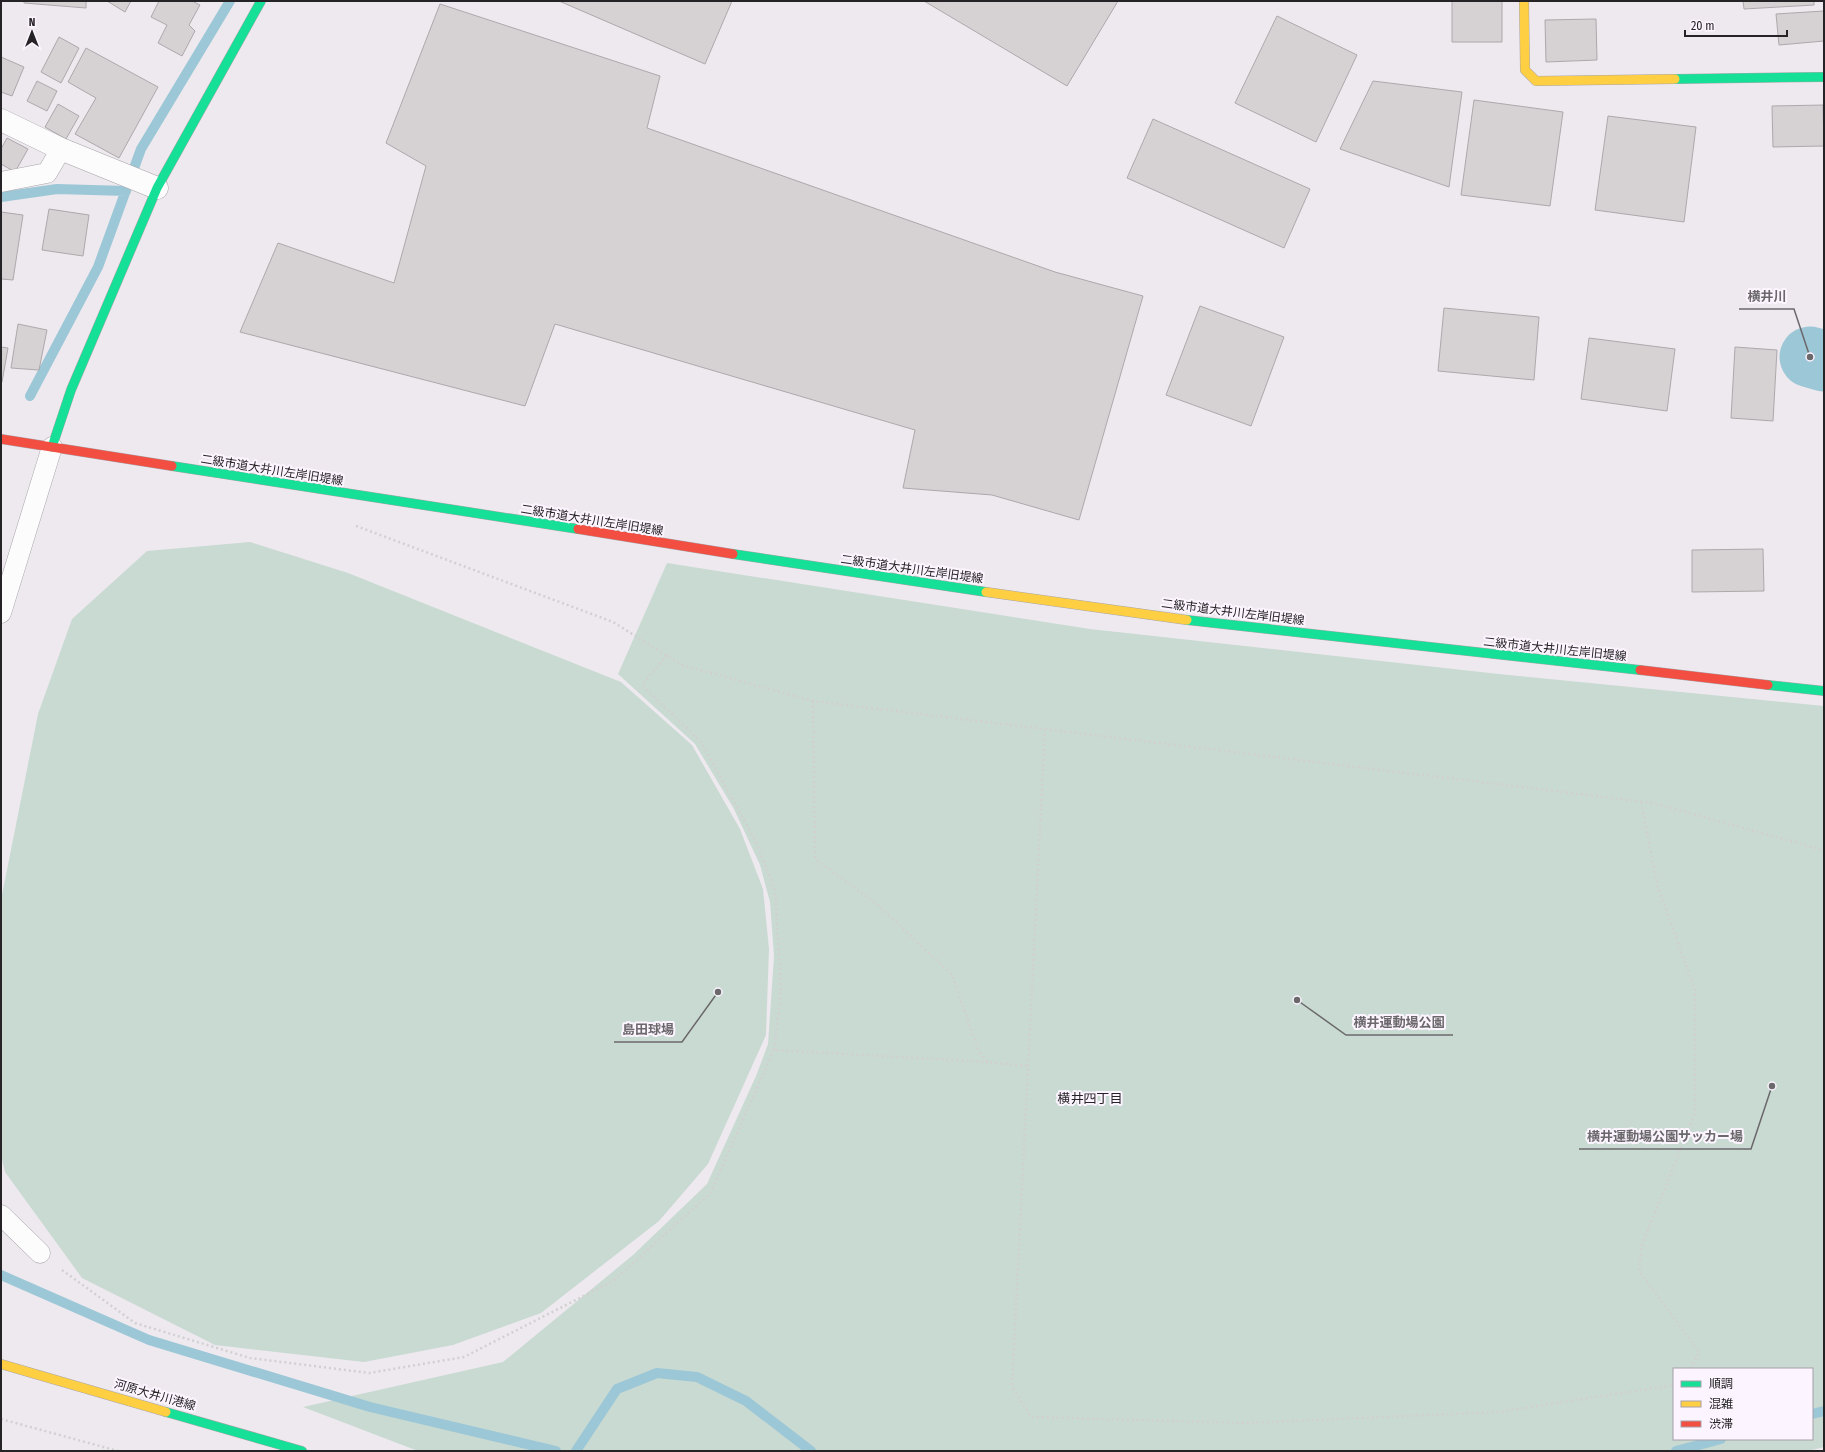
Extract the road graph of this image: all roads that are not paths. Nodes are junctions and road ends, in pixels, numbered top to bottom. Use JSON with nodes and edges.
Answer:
{"nodes":[{"id":1,"x":261,"y":1,"type":"edge"},
{"id":2,"x":1524,"y":1,"type":"edge"},
{"id":3,"x":1824,"y":77,"type":"edge"},
{"id":4,"x":1,"y":120,"type":"edge"},
{"id":5,"x":61,"y":150,"type":"junction"},
{"id":6,"x":1,"y":182,"type":"edge"},
{"id":7,"x":157,"y":188,"type":"junction"},
{"id":8,"x":1,"y":439,"type":"edge"},
{"id":9,"x":52,"y":447,"type":"junction"},
{"id":10,"x":1,"y":613,"type":"edge"},
{"id":11,"x":1824,"y":691,"type":"edge"},
{"id":12,"x":1,"y":1215,"type":"edge"},
{"id":13,"x":40,"y":1253,"type":"road end"},
{"id":14,"x":1,"y":1364,"type":"edge"},
{"id":15,"x":302,"y":1451,"type":"edge"}],
"edges":[{"from":1,"to":7,"type":"street"},
{"from":2,"to":3,"type":"street"},
{"from":4,"to":5,"type":"street"},
{"from":5,"to":6,"type":"lane"},
{"from":5,"to":7,"type":"street"},
{"from":7,"to":9,"type":"street"},
{"from":8,"to":9,"type":"street","name":"二級市道大井川左岸旧堤線"},
{"from":9,"to":10,"type":"lane"},
{"from":9,"to":11,"type":"street","name":"二級市道大井川左岸旧堤線"},
{"from":12,"to":13,"type":"lane"},
{"from":14,"to":15,"type":"street","name":"河原大井川港線"}]}
